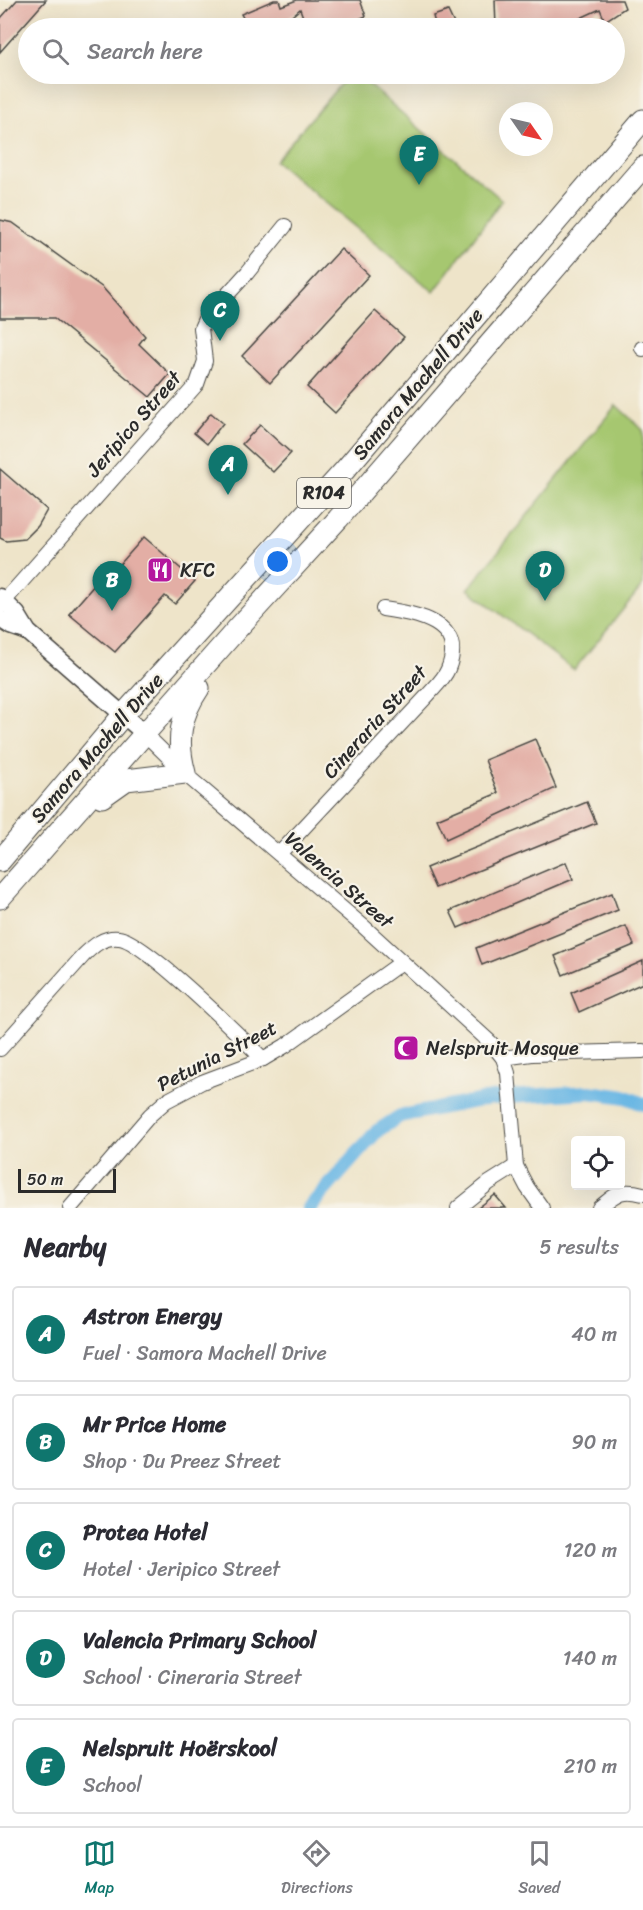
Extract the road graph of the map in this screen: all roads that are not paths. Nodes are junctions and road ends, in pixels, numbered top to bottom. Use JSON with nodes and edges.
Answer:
{"nodes":[{"id":1,"x":643,"y":120,"type":"edge"},
{"id":2,"x":643,"y":167,"type":"edge"},
{"id":3,"x":285,"y":226,"type":"dead end"},
{"id":4,"x":1,"y":601,"type":"edge"},
{"id":5,"x":383,"y":609,"type":"dead end"},
{"id":6,"x":0,"y":619,"type":"edge"},
{"id":7,"x":237,"y":629,"type":"junction"},
{"id":8,"x":28,"y":632,"type":"junction"},
{"id":9,"x":123,"y":714,"type":"junction"},
{"id":10,"x":145,"y":734,"type":"junction"},
{"id":11,"x":185,"y":773,"type":"junction"},
{"id":12,"x":279,"y":854,"type":"junction"},
{"id":13,"x":0,"y":861,"type":"edge"},
{"id":14,"x":4,"y":893,"type":"edge"},
{"id":15,"x":402,"y":962,"type":"junction"},
{"id":16,"x":0,"y":1048,"type":"edge"},
{"id":17,"x":643,"y":1051,"type":"edge"},
{"id":18,"x":503,"y":1058,"type":"junction"},
{"id":19,"x":263,"y":1059,"type":"junction"},
{"id":20,"x":516,"y":1166,"type":"junction"},
{"id":21,"x":643,"y":1194,"type":"edge"},
{"id":22,"x":70,"y":1208,"type":"edge"},
{"id":23,"x":458,"y":1208,"type":"edge"},
{"id":24,"x":542,"y":1208,"type":"edge"},
{"id":25,"x":598,"y":1208,"type":"edge"}],
"edges":[{"from":1,"to":9,"type":"main road","name":"Samora Machell Drive","number":"R104"},
{"from":2,"to":7,"type":"main road","name":"Samora Machell Drive","number":"R104"},
{"from":3,"to":4,"type":"street","name":"Jeripico Street"},
{"from":4,"to":8,"type":"street"},
{"from":5,"to":12,"type":"street","name":"Cineraria Street"},
{"from":6,"to":8,"type":"street"},
{"from":7,"to":10,"type":"main road","name":"Samora Machell Drive","number":"R104"},
{"from":7,"to":11,"type":"main road"},
{"from":8,"to":9,"type":"street"},
{"from":9,"to":10,"type":"street"},
{"from":9,"to":13,"type":"main road","name":"Samora Machell Drive","number":"R104"},
{"from":10,"to":11,"type":"street","name":"Valencia Street"},
{"from":10,"to":14,"type":"main road","name":"Samora Machell Drive","number":"R104"},
{"from":11,"to":12,"type":"street","name":"Valencia Street"},
{"from":11,"to":14,"type":"main road"},
{"from":12,"to":15,"type":"street","name":"Valencia Street"},
{"from":15,"to":18,"type":"street","name":"Valencia Street"},
{"from":15,"to":19,"type":"street","name":"Petunia Street"},
{"from":16,"to":19,"type":"street"},
{"from":17,"to":18,"type":"street"},
{"from":18,"to":20,"type":"street"},
{"from":19,"to":22,"type":"street","name":"Petunia Street"},
{"from":20,"to":23,"type":"street"},
{"from":20,"to":24,"type":"street"},
{"from":21,"to":25,"type":"street"}]}
